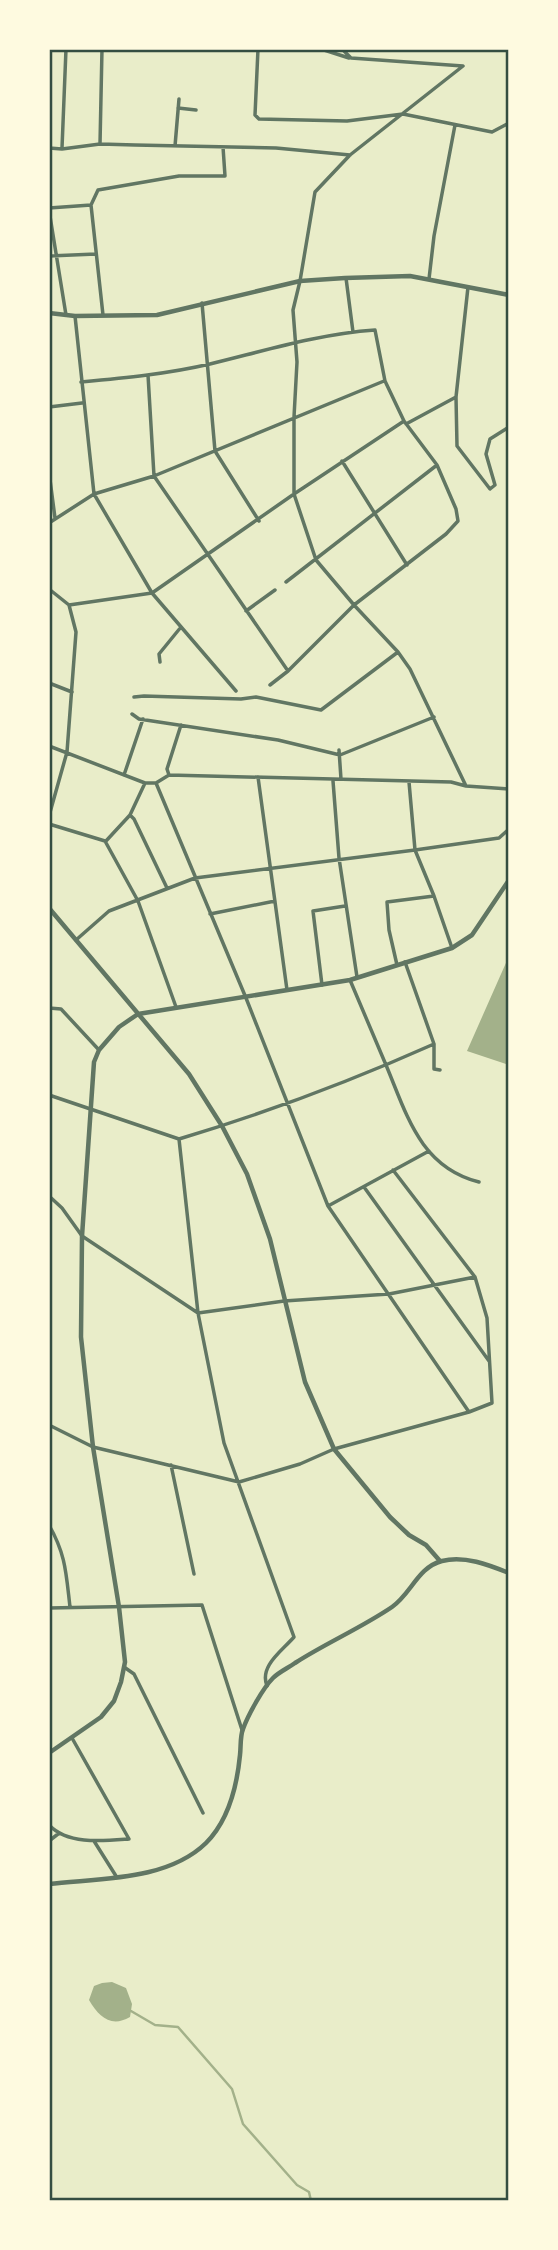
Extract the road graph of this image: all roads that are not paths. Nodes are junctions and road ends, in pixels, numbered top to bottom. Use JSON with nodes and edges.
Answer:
{"nodes":[{"id":1,"x":66,"y":49,"type":"edge"},
{"id":2,"x":102,"y":49,"type":"edge"},
{"id":3,"x":258,"y":49,"type":"edge"},
{"id":4,"x":321,"y":49,"type":"edge"},
{"id":5,"x":342,"y":49,"type":"edge"},
{"id":6,"x":351,"y":58,"type":"junction"},
{"id":7,"x":179,"y":99,"type":"dead end"},
{"id":8,"x":178,"y":108,"type":"junction"},
{"id":9,"x":196,"y":110,"type":"dead end"},
{"id":10,"x":403,"y":114,"type":"junction"},
{"id":11,"x":509,"y":123,"type":"edge"},
{"id":12,"x":456,"y":125,"type":"junction"},
{"id":13,"x":100,"y":144,"type":"junction"},
{"id":14,"x":175,"y":146,"type":"junction"},
{"id":15,"x":223,"y":147,"type":"junction"},
{"id":16,"x":49,"y":148,"type":"edge"},
{"id":17,"x":62,"y":149,"type":"junction"},
{"id":18,"x":351,"y":155,"type":"junction"},
{"id":19,"x":92,"y":205,"type":"junction"},
{"id":20,"x":49,"y":209,"type":"edge"},
{"id":21,"x":96,"y":254,"type":"junction"},
{"id":22,"x":49,"y":256,"type":"edge"},
{"id":23,"x":56,"y":256,"type":"junction"},
{"id":24,"x":346,"y":278,"type":"junction"},
{"id":25,"x":429,"y":279,"type":"junction"},
{"id":26,"x":300,"y":281,"type":"junction"},
{"id":27,"x":468,"y":287,"type":"junction"},
{"id":28,"x":509,"y":295,"type":"edge"},
{"id":29,"x":202,"y":303,"type":"junction"},
{"id":30,"x":49,"y":313,"type":"edge"},
{"id":31,"x":66,"y":315,"type":"junction"},
{"id":32,"x":103,"y":315,"type":"junction"},
{"id":33,"x":75,"y":316,"type":"junction"},
{"id":34,"x":353,"y":332,"type":"junction"},
{"id":35,"x":295,"y":342,"type":"junction"},
{"id":36,"x":207,"y":364,"type":"junction"},
{"id":37,"x":148,"y":375,"type":"junction"},
{"id":38,"x":385,"y":381,"type":"junction"},
{"id":39,"x":80,"y":382,"type":"junction"},
{"id":40,"x":456,"y":397,"type":"junction"},
{"id":41,"x":82,"y":403,"type":"junction"},
{"id":42,"x":49,"y":407,"type":"edge"},
{"id":43,"x":294,"y":417,"type":"junction"},
{"id":44,"x":405,"y":423,"type":"junction"},
{"id":45,"x":509,"y":427,"type":"edge"},
{"id":46,"x":215,"y":452,"type":"junction"},
{"id":47,"x":342,"y":461,"type":"junction"},
{"id":48,"x":437,"y":465,"type":"junction"},
{"id":49,"x":49,"y":472,"type":"edge"},
{"id":50,"x":154,"y":476,"type":"junction"},
{"id":51,"x":94,"y":494,"type":"junction"},
{"id":52,"x":295,"y":494,"type":"junction"},
{"id":53,"x":374,"y":514,"type":"junction"},
{"id":54,"x":55,"y":519,"type":"junction"},
{"id":55,"x":259,"y":521,"type":"junction"},
{"id":56,"x":49,"y":523,"type":"edge"},
{"id":57,"x":207,"y":555,"type":"junction"},
{"id":58,"x":316,"y":559,"type":"junction"},
{"id":59,"x":407,"y":565,"type":"junction"},
{"id":60,"x":286,"y":582,"type":"dead end"},
{"id":61,"x":49,"y":589,"type":"edge"},
{"id":62,"x":275,"y":590,"type":"dead end"},
{"id":63,"x":152,"y":593,"type":"junction"},
{"id":64,"x":69,"y":605,"type":"junction"},
{"id":65,"x":354,"y":605,"type":"junction"},
{"id":66,"x":246,"y":611,"type":"junction"},
{"id":67,"x":181,"y":627,"type":"junction"},
{"id":68,"x":398,"y":652,"type":"junction"},
{"id":69,"x":160,"y":662,"type":"dead end"},
{"id":70,"x":288,"y":671,"type":"junction"},
{"id":71,"x":49,"y":683,"type":"edge"},
{"id":72,"x":270,"y":685,"type":"dead end"},
{"id":73,"x":236,"y":691,"type":"dead end"},
{"id":74,"x":72,"y":692,"type":"junction"},
{"id":75,"x":134,"y":697,"type":"dead end"},
{"id":76,"x":132,"y":714,"type":"dead end"},
{"id":77,"x":434,"y":718,"type":"junction"},
{"id":78,"x":143,"y":719,"type":"junction"},
{"id":79,"x":181,"y":725,"type":"junction"},
{"id":80,"x":49,"y":746,"type":"edge"},
{"id":81,"x":67,"y":752,"type":"junction"},
{"id":82,"x":340,"y":752,"type":"junction"},
{"id":83,"x":124,"y":775,"type":"junction"},
{"id":84,"x":169,"y":775,"type":"junction"},
{"id":85,"x":258,"y":777,"type":"junction"},
{"id":86,"x":341,"y":779,"type":"junction"},
{"id":87,"x":332,"y":781,"type":"junction"},
{"id":88,"x":409,"y":782,"type":"junction"},
{"id":89,"x":145,"y":783,"type":"junction"},
{"id":90,"x":156,"y":783,"type":"junction"},
{"id":91,"x":466,"y":786,"type":"junction"},
{"id":92,"x":509,"y":789,"type":"edge"},
{"id":93,"x":49,"y":816,"type":"edge"},
{"id":94,"x":130,"y":816,"type":"junction"},
{"id":95,"x":49,"y":824,"type":"edge"},
{"id":96,"x":509,"y":829,"type":"edge"},
{"id":97,"x":105,"y":841,"type":"junction"},
{"id":98,"x":415,"y":850,"type":"junction"},
{"id":99,"x":339,"y":858,"type":"junction"},
{"id":100,"x":270,"y":867,"type":"junction"},
{"id":101,"x":195,"y":877,"type":"junction"},
{"id":102,"x":509,"y":880,"type":"edge"},
{"id":103,"x":167,"y":888,"type":"junction"},
{"id":104,"x":434,"y":896,"type":"junction"},
{"id":105,"x":138,"y":901,"type":"junction"},
{"id":106,"x":275,"y":901,"type":"junction"},
{"id":107,"x":345,"y":906,"type":"junction"},
{"id":108,"x":49,"y":908,"type":"edge"},
{"id":109,"x":210,"y":914,"type":"junction"},
{"id":110,"x":76,"y":940,"type":"junction"},
{"id":111,"x":452,"y":948,"type":"junction"},
{"id":112,"x":405,"y":962,"type":"junction"},
{"id":113,"x":397,"y":965,"type":"junction"},
{"id":114,"x":357,"y":977,"type":"junction"},
{"id":115,"x":350,"y":980,"type":"junction"},
{"id":116,"x":322,"y":985,"type":"junction"},
{"id":117,"x":288,"y":991,"type":"junction"},
{"id":118,"x":246,"y":998,"type":"junction"},
{"id":119,"x":176,"y":1007,"type":"junction"},
{"id":120,"x":49,"y":1008,"type":"edge"},
{"id":121,"x":138,"y":1014,"type":"junction"},
{"id":122,"x":434,"y":1044,"type":"junction"},
{"id":123,"x":99,"y":1049,"type":"junction"},
{"id":124,"x":386,"y":1066,"type":"junction"},
{"id":125,"x":440,"y":1070,"type":"dead end"},
{"id":126,"x":49,"y":1095,"type":"edge"},
{"id":127,"x":286,"y":1104,"type":"junction"},
{"id":128,"x":90,"y":1108,"type":"junction"},
{"id":129,"x":222,"y":1126,"type":"junction"},
{"id":130,"x":179,"y":1139,"type":"junction"},
{"id":131,"x":429,"y":1151,"type":"junction"},
{"id":132,"x":393,"y":1170,"type":"junction"},
{"id":133,"x":479,"y":1182,"type":"dead end"},
{"id":134,"x":364,"y":1187,"type":"junction"},
{"id":135,"x":49,"y":1196,"type":"edge"},
{"id":136,"x":328,"y":1206,"type":"junction"},
{"id":137,"x":82,"y":1236,"type":"junction"},
{"id":138,"x":475,"y":1277,"type":"junction"},
{"id":139,"x":433,"y":1284,"type":"junction"},
{"id":140,"x":389,"y":1294,"type":"junction"},
{"id":141,"x":284,"y":1301,"type":"junction"},
{"id":142,"x":198,"y":1313,"type":"junction"},
{"id":143,"x":489,"y":1361,"type":"junction"},
{"id":144,"x":469,"y":1412,"type":"junction"},
{"id":145,"x":49,"y":1425,"type":"edge"},
{"id":146,"x":93,"y":1447,"type":"junction"},
{"id":147,"x":334,"y":1449,"type":"junction"},
{"id":148,"x":171,"y":1465,"type":"junction"},
{"id":149,"x":239,"y":1482,"type":"junction"},
{"id":150,"x":49,"y":1525,"type":"edge"},
{"id":151,"x":440,"y":1561,"type":"junction"},
{"id":152,"x":509,"y":1573,"type":"edge"},
{"id":153,"x":194,"y":1574,"type":"dead end"},
{"id":154,"x":119,"y":1607,"type":"junction"},
{"id":155,"x":49,"y":1608,"type":"edge"},
{"id":156,"x":70,"y":1608,"type":"junction"},
{"id":157,"x":124,"y":1667,"type":"junction"},
{"id":158,"x":267,"y":1686,"type":"junction"},
{"id":159,"x":242,"y":1730,"type":"junction"},
{"id":160,"x":72,"y":1738,"type":"junction"},
{"id":161,"x":49,"y":1753,"type":"edge"},
{"id":162,"x":203,"y":1813,"type":"dead end"},
{"id":163,"x":49,"y":1825,"type":"edge"},
{"id":164,"x":58,"y":1834,"type":"junction"},
{"id":165,"x":49,"y":1841,"type":"edge"},
{"id":166,"x":94,"y":1841,"type":"junction"},
{"id":167,"x":116,"y":1876,"type":"junction"},
{"id":168,"x":49,"y":1884,"type":"edge"}],
"edges":[{"from":1,"to":17,"type":"street"},
{"from":2,"to":13,"type":"street"},
{"from":3,"to":10,"type":"street"},
{"from":4,"to":6,"type":"street"},
{"from":5,"to":6,"type":"street"},
{"from":6,"to":10,"type":"street"},
{"from":7,"to":8,"type":"street"},
{"from":8,"to":9,"type":"street"},
{"from":8,"to":14,"type":"street"},
{"from":10,"to":12,"type":"street"},
{"from":10,"to":18,"type":"street"},
{"from":11,"to":12,"type":"street"},
{"from":12,"to":25,"type":"street"},
{"from":13,"to":14,"type":"street"},
{"from":13,"to":17,"type":"street"},
{"from":14,"to":15,"type":"street"},
{"from":15,"to":18,"type":"street"},
{"from":15,"to":19,"type":"street"},
{"from":16,"to":17,"type":"street"},
{"from":18,"to":26,"type":"street"},
{"from":19,"to":20,"type":"street"},
{"from":19,"to":21,"type":"street"},
{"from":20,"to":23,"type":"street"},
{"from":21,"to":23,"type":"street"},
{"from":21,"to":32,"type":"street"},
{"from":22,"to":23,"type":"street"},
{"from":23,"to":31,"type":"street"},
{"from":24,"to":25,"type":"street"},
{"from":24,"to":26,"type":"street"},
{"from":24,"to":34,"type":"street"},
{"from":25,"to":27,"type":"street"},
{"from":26,"to":29,"type":"street"},
{"from":26,"to":35,"type":"street"},
{"from":27,"to":28,"type":"street"},
{"from":27,"to":40,"type":"street"},
{"from":29,"to":32,"type":"street"},
{"from":29,"to":36,"type":"street"},
{"from":30,"to":31,"type":"street"},
{"from":31,"to":33,"type":"street"},
{"from":32,"to":33,"type":"street"},
{"from":33,"to":39,"type":"street"},
{"from":34,"to":35,"type":"street"},
{"from":34,"to":38,"type":"street"},
{"from":35,"to":36,"type":"street"},
{"from":35,"to":43,"type":"street"},
{"from":36,"to":37,"type":"street"},
{"from":36,"to":46,"type":"street"},
{"from":37,"to":39,"type":"street"},
{"from":37,"to":50,"type":"street"},
{"from":38,"to":43,"type":"street"},
{"from":38,"to":44,"type":"street"},
{"from":39,"to":41,"type":"street"},
{"from":40,"to":44,"type":"street"},
{"from":40,"to":45,"type":"street"},
{"from":41,"to":42,"type":"street"},
{"from":41,"to":51,"type":"street"},
{"from":43,"to":46,"type":"street"},
{"from":43,"to":52,"type":"street"},
{"from":44,"to":47,"type":"street"},
{"from":44,"to":48,"type":"street"},
{"from":46,"to":50,"type":"street"},
{"from":46,"to":55,"type":"street"},
{"from":47,"to":52,"type":"street"},
{"from":47,"to":53,"type":"street"},
{"from":48,"to":53,"type":"street"},
{"from":48,"to":59,"type":"street"},
{"from":49,"to":54,"type":"street"},
{"from":50,"to":51,"type":"street"},
{"from":50,"to":57,"type":"street"},
{"from":51,"to":54,"type":"street"},
{"from":51,"to":63,"type":"street"},
{"from":52,"to":55,"type":"street"},
{"from":52,"to":58,"type":"street"},
{"from":53,"to":58,"type":"street"},
{"from":53,"to":59,"type":"street"},
{"from":54,"to":56,"type":"street"},
{"from":55,"to":57,"type":"street"},
{"from":57,"to":63,"type":"street"},
{"from":57,"to":66,"type":"street"},
{"from":58,"to":60,"type":"street"},
{"from":58,"to":65,"type":"street"},
{"from":59,"to":65,"type":"street"},
{"from":61,"to":64,"type":"street"},
{"from":62,"to":66,"type":"street"},
{"from":63,"to":64,"type":"street"},
{"from":63,"to":67,"type":"street"},
{"from":64,"to":74,"type":"street"},
{"from":65,"to":68,"type":"street"},
{"from":65,"to":70,"type":"street"},
{"from":66,"to":70,"type":"street"},
{"from":67,"to":69,"type":"street"},
{"from":67,"to":73,"type":"street"},
{"from":68,"to":75,"type":"street"},
{"from":68,"to":77,"type":"street"},
{"from":70,"to":72,"type":"street"},
{"from":71,"to":74,"type":"street"},
{"from":74,"to":81,"type":"street"},
{"from":76,"to":78,"type":"street"},
{"from":77,"to":82,"type":"street"},
{"from":77,"to":91,"type":"street"},
{"from":78,"to":79,"type":"street"},
{"from":78,"to":83,"type":"street"},
{"from":79,"to":82,"type":"street"},
{"from":79,"to":84,"type":"street"},
{"from":80,"to":81,"type":"street"},
{"from":81,"to":83,"type":"street"},
{"from":81,"to":93,"type":"street"},
{"from":82,"to":86,"type":"street"},
{"from":83,"to":89,"type":"street"},
{"from":84,"to":85,"type":"street"},
{"from":84,"to":90,"type":"street"},
{"from":85,"to":87,"type":"street"},
{"from":85,"to":100,"type":"street"},
{"from":86,"to":87,"type":"street"},
{"from":86,"to":88,"type":"street"},
{"from":87,"to":99,"type":"street"},
{"from":88,"to":91,"type":"street"},
{"from":88,"to":98,"type":"street"},
{"from":89,"to":90,"type":"street"},
{"from":89,"to":94,"type":"street"},
{"from":90,"to":101,"type":"street"},
{"from":91,"to":92,"type":"street"},
{"from":94,"to":97,"type":"street"},
{"from":94,"to":103,"type":"street"},
{"from":95,"to":97,"type":"street"},
{"from":96,"to":98,"type":"street"},
{"from":97,"to":105,"type":"street"},
{"from":98,"to":99,"type":"street"},
{"from":98,"to":104,"type":"street"},
{"from":99,"to":100,"type":"street"},
{"from":99,"to":107,"type":"street"},
{"from":100,"to":101,"type":"street"},
{"from":100,"to":106,"type":"street"},
{"from":101,"to":103,"type":"street"},
{"from":101,"to":109,"type":"street"},
{"from":102,"to":111,"type":"street"},
{"from":103,"to":105,"type":"street"},
{"from":104,"to":111,"type":"street"},
{"from":104,"to":113,"type":"street"},
{"from":105,"to":110,"type":"street"},
{"from":105,"to":119,"type":"street"},
{"from":106,"to":109,"type":"street"},
{"from":106,"to":117,"type":"street"},
{"from":107,"to":114,"type":"street"},
{"from":107,"to":116,"type":"street"},
{"from":108,"to":110,"type":"street"},
{"from":109,"to":118,"type":"street"},
{"from":110,"to":121,"type":"street"},
{"from":111,"to":112,"type":"street"},
{"from":112,"to":113,"type":"street"},
{"from":112,"to":122,"type":"street"},
{"from":113,"to":114,"type":"street"},
{"from":114,"to":115,"type":"street"},
{"from":115,"to":116,"type":"street"},
{"from":115,"to":124,"type":"street"},
{"from":116,"to":117,"type":"street"},
{"from":117,"to":118,"type":"street"},
{"from":118,"to":119,"type":"street"},
{"from":118,"to":127,"type":"street"},
{"from":119,"to":121,"type":"street"},
{"from":120,"to":123,"type":"street"},
{"from":121,"to":123,"type":"street"},
{"from":121,"to":129,"type":"street"},
{"from":122,"to":124,"type":"street"},
{"from":122,"to":125,"type":"street"},
{"from":123,"to":128,"type":"street"},
{"from":124,"to":127,"type":"street"},
{"from":124,"to":131,"type":"street"},
{"from":126,"to":128,"type":"street"},
{"from":127,"to":129,"type":"street"},
{"from":127,"to":136,"type":"street"},
{"from":128,"to":130,"type":"street"},
{"from":128,"to":137,"type":"street"},
{"from":129,"to":130,"type":"street"},
{"from":129,"to":141,"type":"street"},
{"from":130,"to":142,"type":"street"},
{"from":131,"to":132,"type":"street"},
{"from":131,"to":133,"type":"street"},
{"from":132,"to":134,"type":"street"},
{"from":132,"to":138,"type":"street"},
{"from":134,"to":136,"type":"street"},
{"from":134,"to":139,"type":"street"},
{"from":135,"to":137,"type":"street"},
{"from":136,"to":140,"type":"street"},
{"from":137,"to":142,"type":"street"},
{"from":137,"to":146,"type":"street"},
{"from":138,"to":139,"type":"street"},
{"from":138,"to":143,"type":"street"},
{"from":139,"to":140,"type":"street"},
{"from":139,"to":143,"type":"street"},
{"from":140,"to":141,"type":"street"},
{"from":140,"to":144,"type":"street"},
{"from":141,"to":142,"type":"street"},
{"from":141,"to":147,"type":"street"},
{"from":142,"to":149,"type":"street"},
{"from":143,"to":144,"type":"street"},
{"from":144,"to":147,"type":"street"},
{"from":145,"to":146,"type":"street"},
{"from":146,"to":148,"type":"street"},
{"from":146,"to":154,"type":"street"},
{"from":147,"to":149,"type":"street"},
{"from":147,"to":151,"type":"street"},
{"from":148,"to":149,"type":"street"},
{"from":148,"to":153,"type":"street"},
{"from":149,"to":158,"type":"street"},
{"from":150,"to":156,"type":"street"},
{"from":151,"to":152,"type":"street"},
{"from":151,"to":158,"type":"street"},
{"from":154,"to":156,"type":"street"},
{"from":154,"to":157,"type":"street"},
{"from":154,"to":159,"type":"street"},
{"from":155,"to":156,"type":"street"},
{"from":157,"to":160,"type":"street"},
{"from":157,"to":162,"type":"street"},
{"from":158,"to":159,"type":"street"},
{"from":159,"to":167,"type":"street"},
{"from":160,"to":161,"type":"street"},
{"from":160,"to":166,"type":"street"},
{"from":163,"to":164,"type":"street"},
{"from":164,"to":165,"type":"street"},
{"from":164,"to":166,"type":"street"},
{"from":166,"to":167,"type":"street"},
{"from":167,"to":168,"type":"street"}]}
